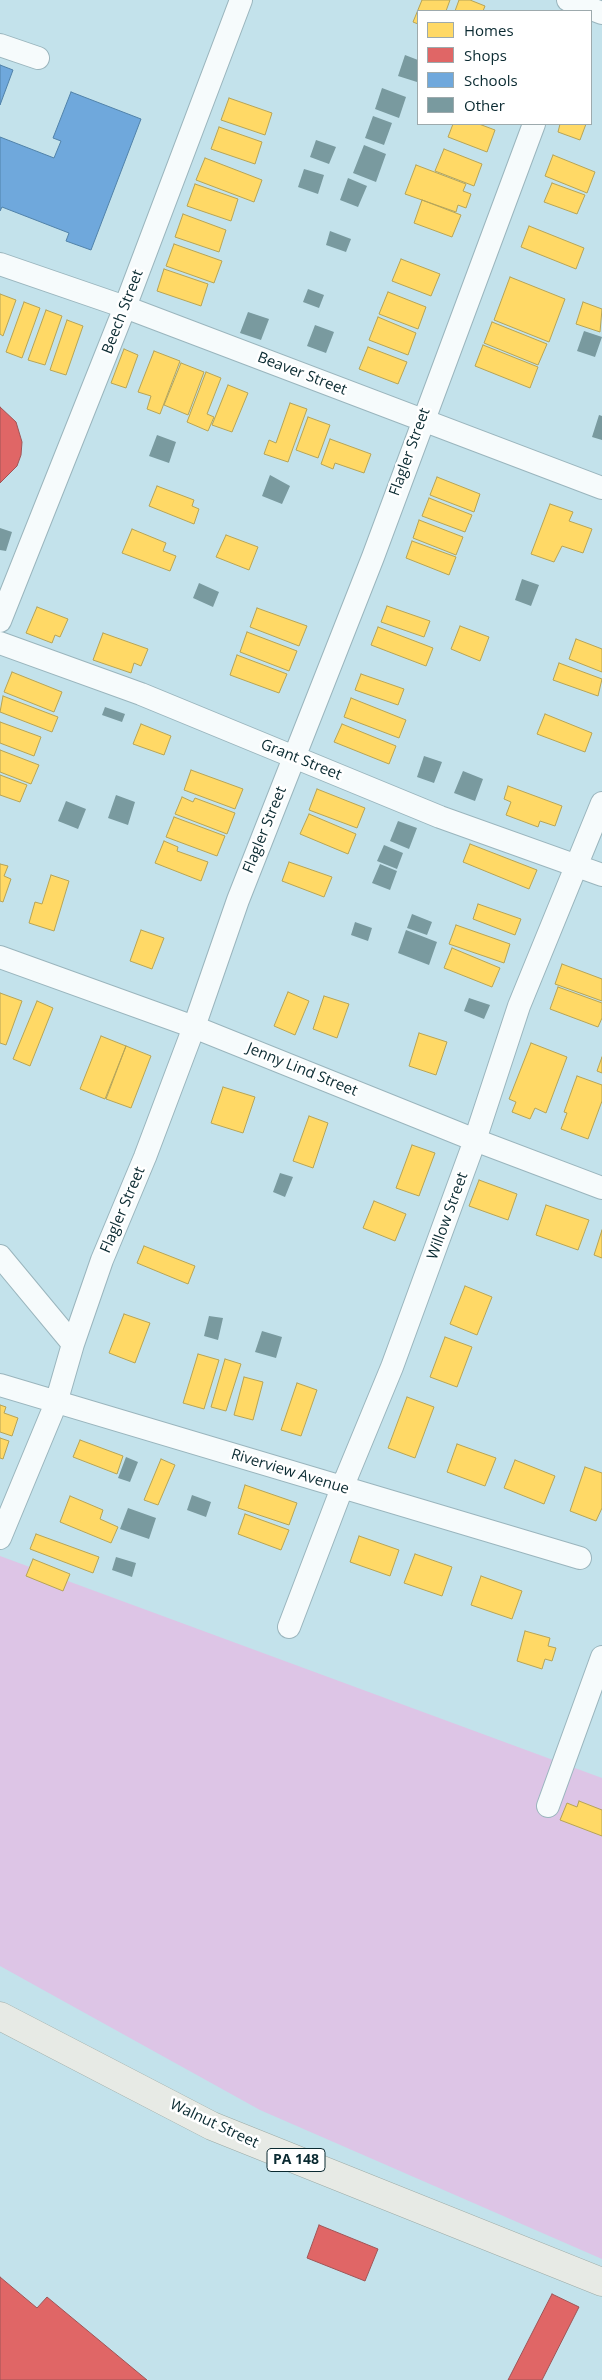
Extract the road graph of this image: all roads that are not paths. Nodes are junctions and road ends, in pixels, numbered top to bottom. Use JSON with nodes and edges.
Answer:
{"nodes":[{"id":1,"x":241,"y":0,"type":"edge"},
{"id":2,"x":576,"y":4,"type":"edge"},
{"id":3,"x":602,"y":13,"type":"edge"},
{"id":4,"x":0,"y":45,"type":"edge"},
{"id":5,"x":38,"y":58,"type":"dead end"},
{"id":6,"x":534,"y":125,"type":"edge"},
{"id":7,"x":0,"y":264,"type":"edge"},
{"id":8,"x":125,"y":307,"type":"junction"},
{"id":9,"x":422,"y":419,"type":"junction"},
{"id":10,"x":602,"y":488,"type":"edge"},
{"id":11,"x":0,"y":621,"type":"edge"},
{"id":12,"x":0,"y":643,"type":"edge"},
{"id":13,"x":294,"y":758,"type":"junction"},
{"id":14,"x":602,"y":803,"type":"edge"},
{"id":15,"x":577,"y":867,"type":"junction"},
{"id":16,"x":602,"y":875,"type":"edge"},
{"id":17,"x":0,"y":957,"type":"edge"},
{"id":18,"x":194,"y":1027,"type":"junction"},
{"id":19,"x":475,"y":1140,"type":"junction"},
{"id":20,"x":602,"y":1188,"type":"edge"},
{"id":21,"x":0,"y":1256,"type":"edge"},
{"id":22,"x":73,"y":1344,"type":"junction"},
{"id":23,"x":0,"y":1385,"type":"edge"},
{"id":24,"x":56,"y":1403,"type":"junction"},
{"id":25,"x":342,"y":1488,"type":"junction"},
{"id":26,"x":0,"y":1538,"type":"edge"},
{"id":27,"x":580,"y":1558,"type":"dead end"},
{"id":28,"x":289,"y":1627,"type":"dead end"},
{"id":29,"x":602,"y":1657,"type":"edge"},
{"id":30,"x":548,"y":1806,"type":"dead end"},
{"id":31,"x":0,"y":2016,"type":"edge"},
{"id":32,"x":602,"y":2282,"type":"edge"}],
"edges":[{"from":1,"to":8,"type":"street","name":"Beech Street"},
{"from":2,"to":3,"type":"street"},
{"from":4,"to":5,"type":"street"},
{"from":6,"to":9,"type":"street","name":"Flagler Street"},
{"from":7,"to":8,"type":"street","name":"Beaver Street"},
{"from":8,"to":9,"type":"street","name":"Beaver Street"},
{"from":8,"to":11,"type":"street","name":"Beech Street"},
{"from":9,"to":10,"type":"street","name":"Beaver Street"},
{"from":9,"to":13,"type":"street","name":"Flagler Street"},
{"from":12,"to":13,"type":"street","name":"Grant Street"},
{"from":13,"to":15,"type":"street","name":"Grant Street"},
{"from":13,"to":18,"type":"street","name":"Flagler Street"},
{"from":14,"to":15,"type":"street","name":"Willow Street"},
{"from":15,"to":16,"type":"street","name":"Grant Street"},
{"from":15,"to":19,"type":"street","name":"Willow Street"},
{"from":17,"to":18,"type":"street","name":"Jenny Lind Street"},
{"from":18,"to":19,"type":"street","name":"Jenny Lind Street"},
{"from":18,"to":22,"type":"street","name":"Flagler Street"},
{"from":19,"to":20,"type":"street","name":"Jenny Lind Street"},
{"from":19,"to":25,"type":"street","name":"Willow Street"},
{"from":21,"to":22,"type":"street"},
{"from":22,"to":24,"type":"street","name":"Flagler Street"},
{"from":23,"to":24,"type":"street","name":"Riverview Avenue"},
{"from":24,"to":25,"type":"street","name":"Riverview Avenue"},
{"from":24,"to":26,"type":"street","name":"Flagler Street"},
{"from":25,"to":27,"type":"street","name":"Riverview Avenue"},
{"from":25,"to":28,"type":"street","name":"Willow Street"},
{"from":29,"to":30,"type":"street"},
{"from":31,"to":32,"type":"main road","name":"Walnut Street","number":"PA 148"}]}
